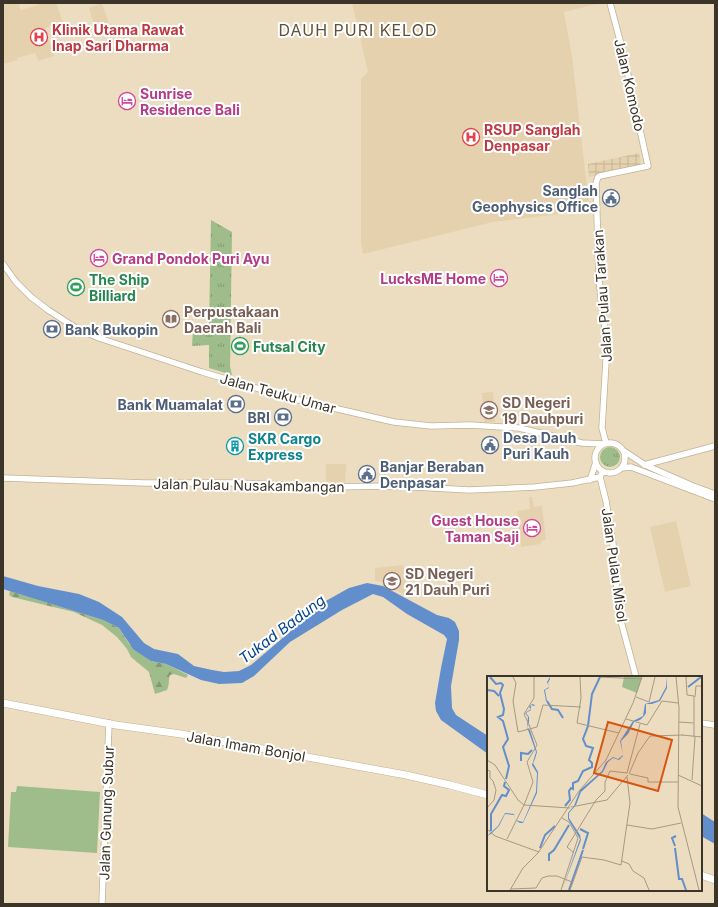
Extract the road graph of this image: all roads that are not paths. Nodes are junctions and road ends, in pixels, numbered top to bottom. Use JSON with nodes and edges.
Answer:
{"nodes":[{"id":1,"x":610,"y":4,"type":"edge"},
{"id":2,"x":648,"y":166,"type":"joint"},
{"id":3,"x":3,"y":264,"type":"edge"},
{"id":4,"x":582,"y":443,"type":"junction"},
{"id":5,"x":604,"y":444,"type":"junction"},
{"id":6,"x":715,"y":446,"type":"edge"},
{"id":7,"x":624,"y":452,"type":"junction"},
{"id":8,"x":595,"y":453,"type":"junction"},
{"id":9,"x":596,"y":462,"type":"junction"},
{"id":10,"x":644,"y":465,"type":"junction"},
{"id":11,"x":621,"y":468,"type":"junction"},
{"id":12,"x":603,"y":471,"type":"junction"},
{"id":13,"x":640,"y":471,"type":"junction"},
{"id":14,"x":600,"y":477,"type":"junction"},
{"id":15,"x":3,"y":478,"type":"edge"},
{"id":16,"x":590,"y":480,"type":"junction"},
{"id":17,"x":715,"y":494,"type":"edge"},
{"id":18,"x":715,"y":499,"type":"edge"},
{"id":19,"x":636,"y":676,"type":"edge"},
{"id":20,"x":3,"y":703,"type":"edge"},
{"id":21,"x":109,"y":723,"type":"junction"},
{"id":22,"x":702,"y":723,"type":"edge"},
{"id":23,"x":715,"y":725,"type":"edge"},
{"id":24,"x":487,"y":795,"type":"edge"},
{"id":25,"x":702,"y":875,"type":"edge"},
{"id":26,"x":715,"y":880,"type":"edge"},
{"id":27,"x":102,"y":904,"type":"edge"}],
"edges":[{"from":1,"to":2,"type":"street","name":"Jalan Komodo"},
{"from":2,"to":5,"type":"street","name":"Jalan Pulau Tarakan"},
{"from":3,"to":4,"type":"street","name":"Jalan Teuku Umar"},
{"from":4,"to":5,"type":"street","name":"Jalan Teuku Umar"},
{"from":4,"to":8,"type":"street","name":"Jalan Teuku Umar"},
{"from":5,"to":7,"type":"street"},
{"from":5,"to":8,"type":"street"},
{"from":6,"to":10,"type":"street"},
{"from":7,"to":10,"type":"street"},
{"from":7,"to":11,"type":"street"},
{"from":8,"to":9,"type":"street"},
{"from":9,"to":12,"type":"street"},
{"from":9,"to":16,"type":"street"},
{"from":10,"to":13,"type":"street"},
{"from":10,"to":17,"type":"street"},
{"from":11,"to":12,"type":"street"},
{"from":11,"to":13,"type":"street"},
{"from":12,"to":14,"type":"street"},
{"from":13,"to":18,"type":"street"},
{"from":14,"to":16,"type":"street","name":"Jalan Pulau Nusakambangan"},
{"from":14,"to":19,"type":"street","name":"Jalan Pulau Misol"},
{"from":15,"to":16,"type":"street","name":"Jalan Pulau Nusakambangan"},
{"from":20,"to":21,"type":"highway","name":"Jalan Imam Bonjol"},
{"from":21,"to":24,"type":"highway","name":"Jalan Imam Bonjol"},
{"from":21,"to":27,"type":"street","name":"Jalan Gunung Subur"},
{"from":22,"to":23,"type":"street"},
{"from":25,"to":26,"type":"highway"}]}
